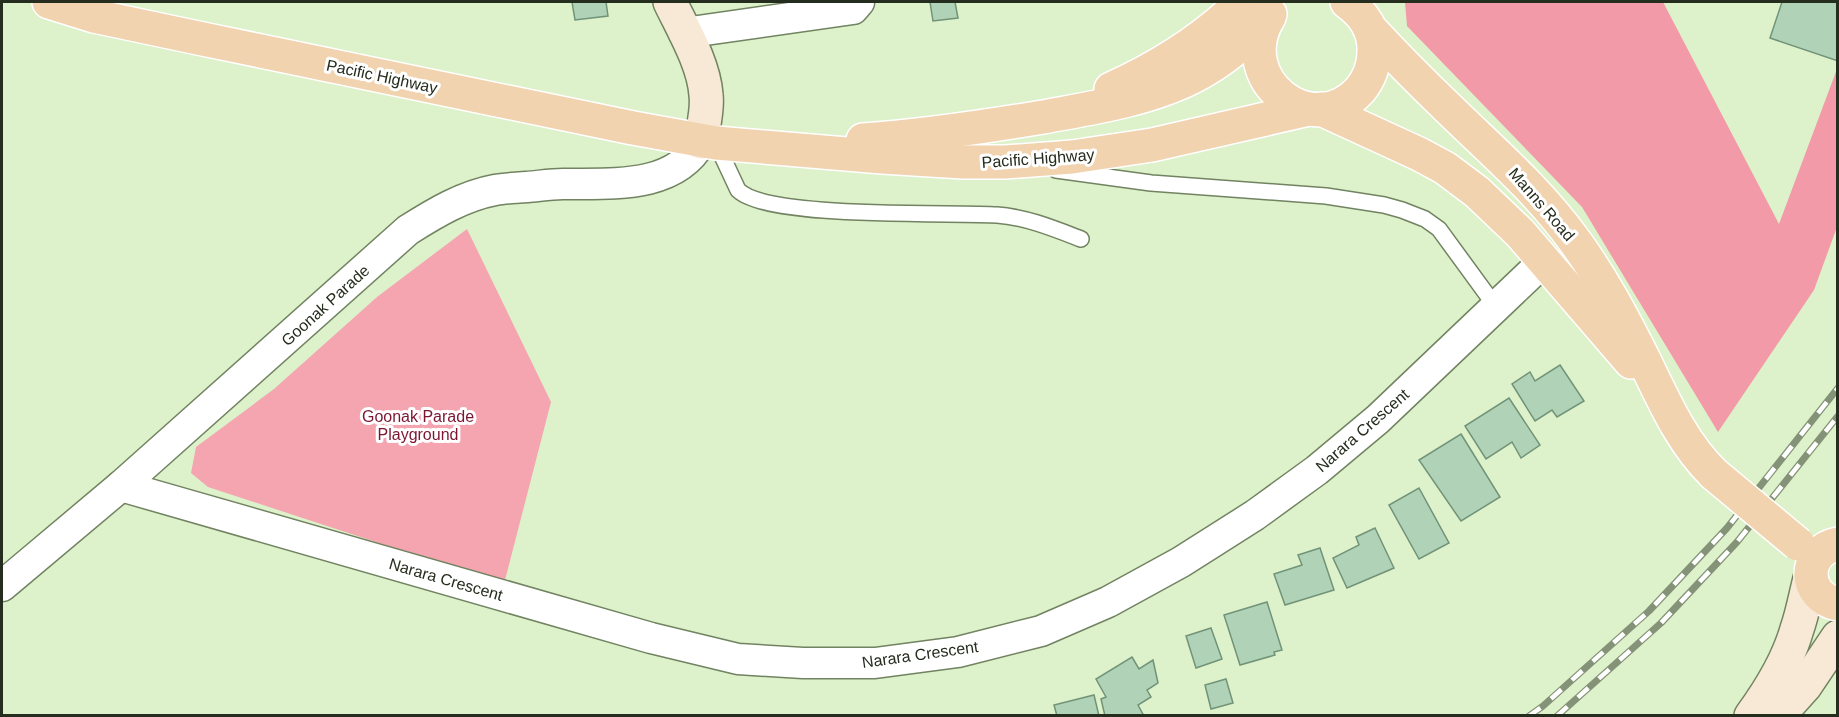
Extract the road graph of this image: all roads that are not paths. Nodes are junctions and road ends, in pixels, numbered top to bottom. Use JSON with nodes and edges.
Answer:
{"nodes":[{"id":1,"x":49,"y":2,"type":"edge"},
{"id":2,"x":670,"y":2,"type":"edge"},
{"id":3,"x":859,"y":2,"type":"edge"},
{"id":4,"x":1266,"y":6,"type":"edge"},
{"id":5,"x":90,"y":9,"type":"edge"},
{"id":6,"x":1362,"y":13,"type":"edge"},
{"id":7,"x":684,"y":33,"type":"junction"},
{"id":8,"x":1315,"y":109,"type":"junction"},
{"id":9,"x":708,"y":143,"type":"junction"},
{"id":10,"x":762,"y":146,"type":"junction"},
{"id":11,"x":1005,"y":162,"type":"junction"},
{"id":12,"x":1570,"y":235,"type":"junction"},
{"id":13,"x":1081,"y":239,"type":"dead end"},
{"id":14,"x":1544,"y":261,"type":"junction"},
{"id":15,"x":1496,"y":307,"type":"junction"},
{"id":16,"x":1669,"y":410,"type":"junction"},
{"id":17,"x":121,"y":486,"type":"junction"},
{"id":18,"x":1821,"y":551,"type":"edge"},
{"id":19,"x":2,"y":586,"type":"edge"},
{"id":20,"x":1838,"y":604,"type":"edge"},
{"id":21,"x":1838,"y":637,"type":"edge"},
{"id":22,"x":1838,"y":675,"type":"edge"},
{"id":23,"x":1751,"y":716,"type":"edge"},
{"id":24,"x":1778,"y":716,"type":"edge"},
{"id":25,"x":1798,"y":716,"type":"edge"}],
"edges":[{"from":1,"to":5,"type":"main road","name":"Pacific Highway"},
{"from":2,"to":7,"type":"main road"},
{"from":3,"to":7,"type":"street"},
{"from":4,"to":8,"type":"main road","name":"Manns Road"},
{"from":4,"to":10,"type":"main road","name":"Pacific Highway"},
{"from":5,"to":9,"type":"main road","name":"Pacific Highway"},
{"from":6,"to":8,"type":"main road","name":"Pacific Highway"},
{"from":6,"to":12,"type":"main road","name":"Manns Road"},
{"from":7,"to":9,"type":"main road"},
{"from":8,"to":11,"type":"main road","name":"Pacific Highway"},
{"from":8,"to":14,"type":"main road","name":"Manns Road"},
{"from":9,"to":10,"type":"main road","name":"Pacific Highway"},
{"from":9,"to":13,"type":"lane"},
{"from":9,"to":17,"type":"street","name":"Goonak Parade"},
{"from":10,"to":11,"type":"main road","name":"Pacific Highway"},
{"from":11,"to":15,"type":"lane"},
{"from":12,"to":14,"type":"main road"},
{"from":12,"to":16,"type":"main road","name":"Manns Road"},
{"from":14,"to":15,"type":"street","name":"Narara Crescent"},
{"from":14,"to":16,"type":"main road","name":"Manns Road"},
{"from":15,"to":17,"type":"street","name":"Narara Crescent"},
{"from":16,"to":18,"type":"main road","name":"Manns Road","bridge":true},
{"from":17,"to":19,"type":"street","name":"Goonak Parade"},
{"from":18,"to":20,"type":"main road","name":"Manns Road"},
{"from":18,"to":23,"type":"main road"},
{"from":21,"to":24,"type":"main road"},
{"from":22,"to":25,"type":"main road"}]}
